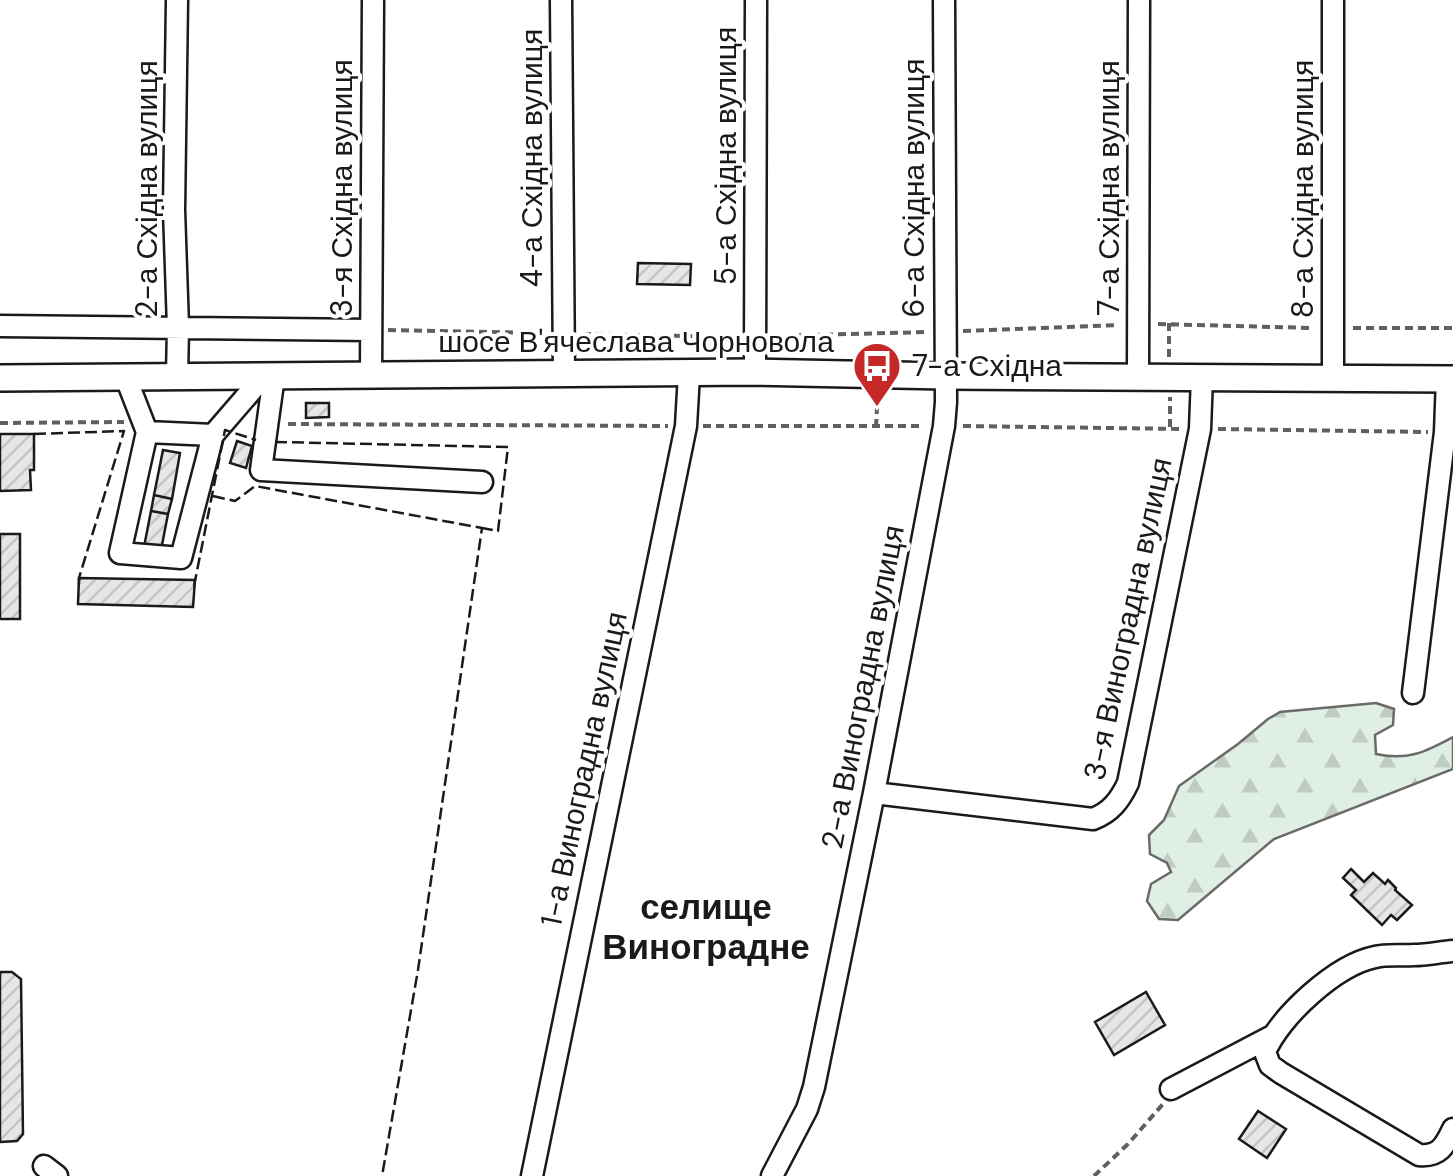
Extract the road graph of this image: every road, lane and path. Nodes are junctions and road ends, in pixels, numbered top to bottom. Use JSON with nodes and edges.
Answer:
{"nodes":[{"id":1,"x":176,"y":0,"type":"edge"},
{"id":2,"x":373,"y":0,"type":"edge"},
{"id":3,"x":561,"y":0,"type":"edge"},
{"id":4,"x":756,"y":0,"type":"edge"},
{"id":5,"x":944,"y":0,"type":"edge"},
{"id":6,"x":1140,"y":0,"type":"edge"},
{"id":7,"x":1333,"y":0,"type":"edge"},
{"id":8,"x":1168,"y":324,"type":"dead end"},
{"id":9,"x":0,"y":326,"type":"edge"},
{"id":10,"x":178,"y":327,"type":"junction"},
{"id":11,"x":1052,"y":328,"type":"dead end"},
{"id":12,"x":1333,"y":328,"type":"junction"},
{"id":13,"x":1453,"y":328,"type":"edge"},
{"id":14,"x":371,"y":330,"type":"junction"},
{"id":15,"x":564,"y":334,"type":"junction"},
{"id":16,"x":1052,"y":339,"type":"dead end"},
{"id":17,"x":1169,"y":359,"type":"dead end"},
{"id":18,"x":755,"y":372,"type":"junction"},
{"id":19,"x":688,"y":374,"type":"junction"},
{"id":20,"x":564,"y":375,"type":"junction"},
{"id":21,"x":269,"y":376,"type":"junction"},
{"id":22,"x":371,"y":376,"type":"junction"},
{"id":23,"x":945,"y":376,"type":"junction"},
{"id":24,"x":177,"y":377,"type":"junction"},
{"id":25,"x":1138,"y":377,"type":"junction"},
{"id":26,"x":1202,"y":377,"type":"junction"},
{"id":27,"x":0,"y":378,"type":"edge"},
{"id":28,"x":126,"y":378,"type":"junction"},
{"id":29,"x":1333,"y":379,"type":"junction"},
{"id":30,"x":1450,"y":379,"type":"edge"},
{"id":31,"x":1170,"y":397,"type":"dead end"},
{"id":32,"x":876,"y":408,"type":"dead end"},
{"id":33,"x":267,"y":424,"type":"junction"},
{"id":34,"x":686,"y":426,"type":"junction"},
{"id":35,"x":944,"y":426,"type":"junction"},
{"id":36,"x":876,"y":427,"type":"junction"},
{"id":37,"x":1170,"y":428,"type":"junction"},
{"id":38,"x":1200,"y":429,"type":"junction"},
{"id":39,"x":147,"y":432,"type":"junction"},
{"id":40,"x":1445,"y":432,"type":"junction"},
{"id":41,"x":213,"y":435,"type":"junction"},
{"id":42,"x":482,"y":482,"type":"dead end"},
{"id":43,"x":1414,"y":694,"type":"dead end"},
{"id":44,"x":874,"y":794,"type":"junction"},
{"id":45,"x":1453,"y":951,"type":"edge"},
{"id":46,"x":1272,"y":1036,"type":"junction"},
{"id":47,"x":1174,"y":1088,"type":"joint"},
{"id":48,"x":1453,"y":1129,"type":"edge"},
{"id":49,"x":532,"y":1176,"type":"edge"},
{"id":50,"x":772,"y":1176,"type":"edge"},
{"id":51,"x":1094,"y":1176,"type":"edge"}],
"edges":[{"from":1,"to":10,"type":"street","name":"2-а Східна вулиця"},
{"from":2,"to":14,"type":"street","name":"3-я Східна вулиця"},
{"from":3,"to":15,"type":"street","name":"4-а Східна вулиця"},
{"from":4,"to":18,"type":"street","name":"5-а Східна вулиця"},
{"from":5,"to":23,"type":"street","name":"6-а Східна вулиця"},
{"from":6,"to":25,"type":"street","name":"7-а Східна вулиця"},
{"from":7,"to":12,"type":"street","name":"8-а Східна вулиця"},
{"from":8,"to":17,"type":"path"},
{"from":9,"to":10,"type":"street"},
{"from":10,"to":14,"type":"street"},
{"from":10,"to":24,"type":"street","name":"2-а Східна вулиця"},
{"from":11,"to":16,"type":"path"},
{"from":12,"to":13,"type":"path"},
{"from":12,"to":29,"type":"street","name":"8-а Східна вулиця"},
{"from":14,"to":15,"type":"path"},
{"from":14,"to":22,"type":"street","name":"3-я Східна вулиця"},
{"from":15,"to":20,"type":"street","name":"4-а Східна вулиця"},
{"from":18,"to":19,"type":"main road","name":"шосе В'ячеслава Чорновола"},
{"from":18,"to":23,"type":"main road","name":"шосе В'ячеслава Чорновола"},
{"from":19,"to":20,"type":"main road","name":"шосе В'ячеслава Чорновола"},
{"from":19,"to":34,"type":"street","name":"1-а Виноградна вулиця"},
{"from":20,"to":22,"type":"main road","name":"шосе В'ячеслава Чорновола"},
{"from":21,"to":22,"type":"main road","name":"шосе В'ячеслава Чорновола"},
{"from":21,"to":24,"type":"main road","name":"шосе В'ячеслава Чорновола"},
{"from":21,"to":33,"type":"street"},
{"from":21,"to":41,"type":"street"},
{"from":23,"to":25,"type":"main road","name":"шосе В'ячеслава Чорновола"},
{"from":23,"to":35,"type":"street","name":"2-а Виноградна вулиця"},
{"from":24,"to":28,"type":"main road","name":"шосе В'ячеслава Чорновола"},
{"from":25,"to":26,"type":"main road","name":"шосе В'ячеслава Чорновола"},
{"from":26,"to":29,"type":"main road","name":"шосе В'ячеслава Чорновола"},
{"from":26,"to":38,"type":"street","name":"3-я Виноградна вулиця"},
{"from":27,"to":28,"type":"main road","name":"шосе В'ячеслава Чорновола"},
{"from":28,"to":39,"type":"street"},
{"from":29,"to":30,"type":"main road","name":"шосе В'ячеслава Чорновола"},
{"from":30,"to":40,"type":"street"},
{"from":31,"to":37,"type":"path"},
{"from":32,"to":36,"type":"path"},
{"from":33,"to":34,"type":"path"},
{"from":33,"to":42,"type":"street"},
{"from":34,"to":36,"type":"path"},
{"from":34,"to":49,"type":"street","name":"1-а Виноградна вулиця"},
{"from":35,"to":36,"type":"path"},
{"from":35,"to":37,"type":"path"},
{"from":35,"to":44,"type":"street","name":"2-а Виноградна вулиця"},
{"from":37,"to":38,"type":"path"},
{"from":38,"to":40,"type":"path"},
{"from":38,"to":44,"type":"street","name":"3-я Виноградна вулиця"},
{"from":39,"to":41,"type":"street"},
{"from":39,"to":41,"type":"street"},
{"from":40,"to":43,"type":"street"},
{"from":44,"to":50,"type":"street","name":"2-а Виноградна вулиця"},
{"from":45,"to":46,"type":"street"},
{"from":46,"to":47,"type":"street"},
{"from":46,"to":48,"type":"street"},
{"from":47,"to":51,"type":"path"}]}
